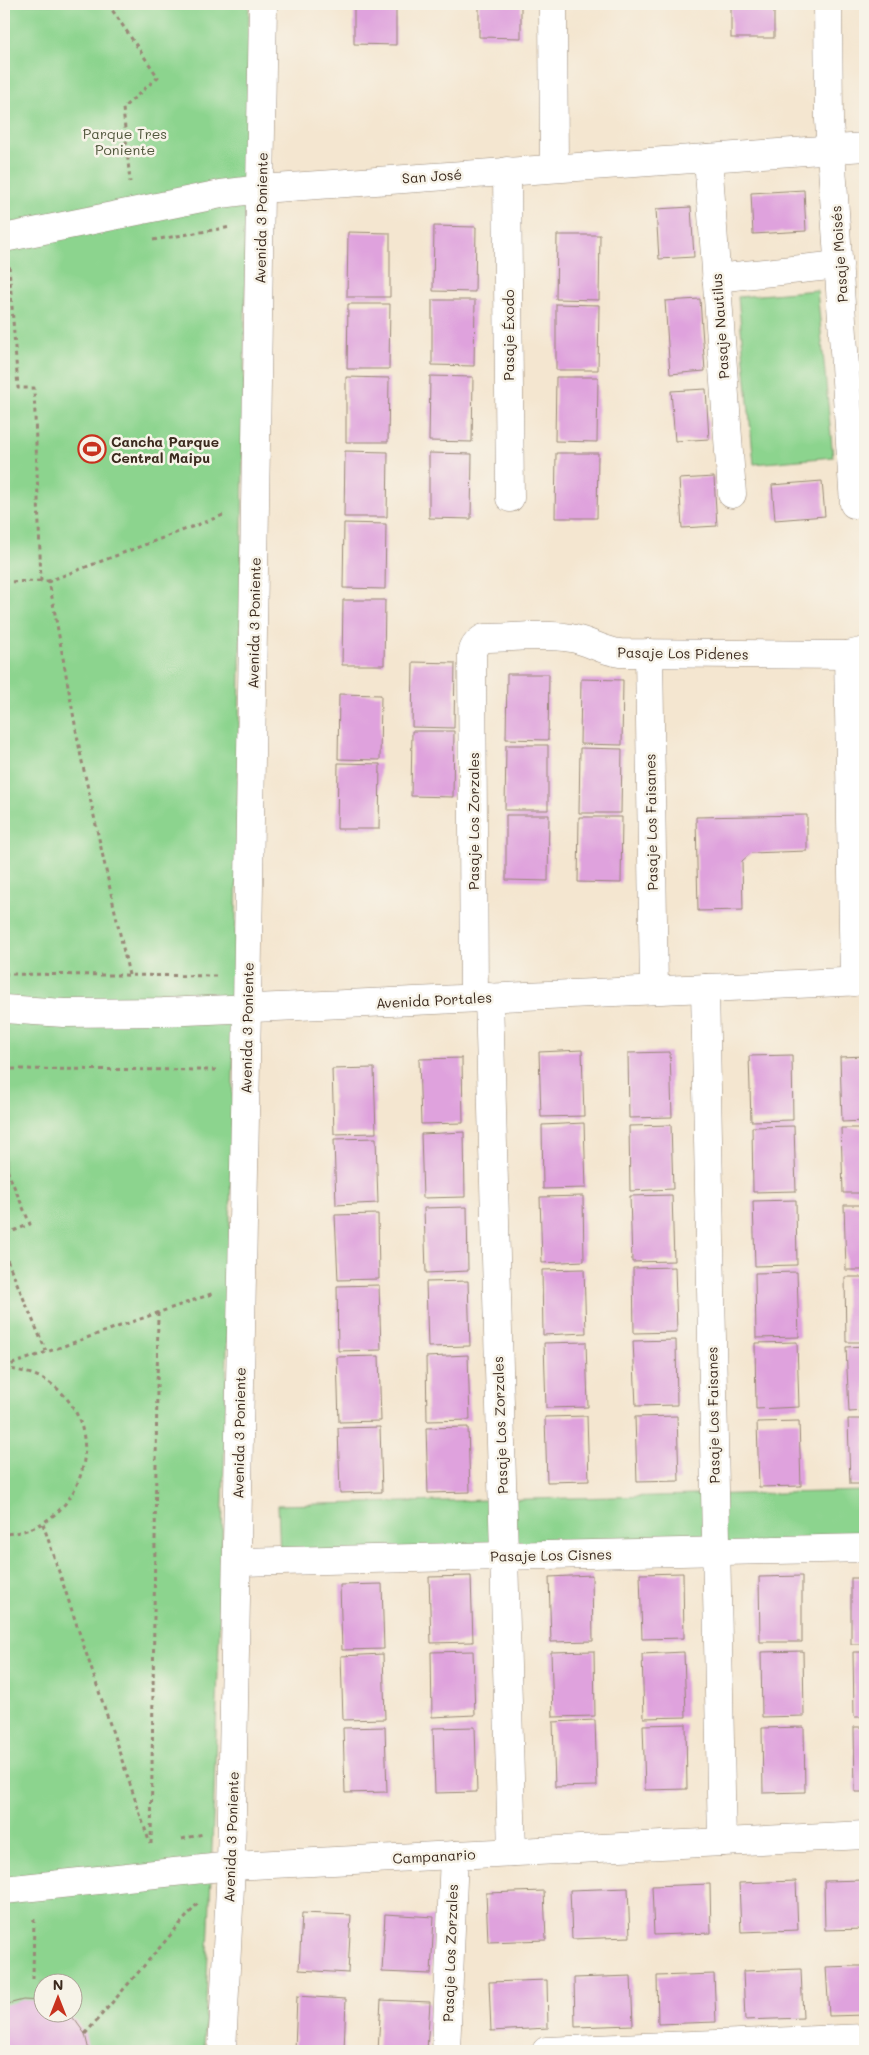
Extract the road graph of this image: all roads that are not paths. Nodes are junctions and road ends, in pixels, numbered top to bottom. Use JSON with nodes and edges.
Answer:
{"nodes":[{"id":1,"x":263,"y":4,"type":"edge"},
{"id":2,"x":553,"y":4,"type":"edge"},
{"id":3,"x":828,"y":4,"type":"edge"},
{"id":4,"x":865,"y":147,"type":"edge"},
{"id":5,"x":832,"y":149,"type":"junction"},
{"id":6,"x":708,"y":158,"type":"junction"},
{"id":7,"x":554,"y":168,"type":"junction"},
{"id":8,"x":507,"y":171,"type":"junction"},
{"id":9,"x":261,"y":189,"type":"junction"},
{"id":10,"x":4,"y":238,"type":"edge"},
{"id":11,"x":839,"y":265,"type":"junction"},
{"id":12,"x":716,"y":278,"type":"junction"},
{"id":13,"x":732,"y":494,"type":"dead end"},
{"id":14,"x":510,"y":498,"type":"dead end"},
{"id":15,"x":854,"y":504,"type":"dead end"},
{"id":16,"x":475,"y":644,"type":"joint"},
{"id":17,"x":649,"y":653,"type":"junction"},
{"id":18,"x":856,"y":653,"type":"edge"},
{"id":19,"x":860,"y":981,"type":"edge"},
{"id":20,"x":705,"y":988,"type":"junction"},
{"id":21,"x":654,"y":990,"type":"junction"},
{"id":22,"x":481,"y":998,"type":"junction"},
{"id":23,"x":247,"y":1008,"type":"junction"},
{"id":24,"x":4,"y":1009,"type":"edge"},
{"id":25,"x":865,"y":1548,"type":"edge"},
{"id":26,"x":716,"y":1551,"type":"junction"},
{"id":27,"x":504,"y":1556,"type":"junction"},
{"id":28,"x":237,"y":1562,"type":"junction"},
{"id":29,"x":865,"y":1835,"type":"edge"},
{"id":30,"x":722,"y":1842,"type":"junction"},
{"id":31,"x":512,"y":1852,"type":"junction"},
{"id":32,"x":454,"y":1855,"type":"junction"},
{"id":33,"x":231,"y":1866,"type":"junction"},
{"id":34,"x":4,"y":1890,"type":"edge"},
{"id":35,"x":865,"y":2038,"type":"edge"},
{"id":36,"x":632,"y":2050,"type":"edge"},
{"id":37,"x":222,"y":2051,"type":"edge"},
{"id":38,"x":446,"y":2051,"type":"edge"},
{"id":39,"x":546,"y":2051,"type":"edge"}],
"edges":[{"from":1,"to":9,"type":"street","name":"Avenida 3 Poniente"},
{"from":2,"to":7,"type":"street"},
{"from":3,"to":5,"type":"street","name":"Pasaje Moisés"},
{"from":4,"to":5,"type":"street","name":"San José"},
{"from":5,"to":6,"type":"street","name":"San José"},
{"from":5,"to":11,"type":"street","name":"Pasaje Moisés"},
{"from":6,"to":7,"type":"street","name":"San José"},
{"from":6,"to":12,"type":"street","name":"Pasaje Nautilus"},
{"from":7,"to":8,"type":"street","name":"San José"},
{"from":8,"to":9,"type":"street","name":"San José"},
{"from":8,"to":14,"type":"street","name":"Pasaje Éxodo"},
{"from":9,"to":10,"type":"street","name":"San José"},
{"from":9,"to":23,"type":"street","name":"Avenida 3 Poniente"},
{"from":11,"to":12,"type":"street"},
{"from":11,"to":15,"type":"street","name":"Pasaje Moisés"},
{"from":12,"to":13,"type":"street","name":"Pasaje Nautilus"},
{"from":16,"to":17,"type":"street","name":"Pasaje Los Pidenes"},
{"from":16,"to":22,"type":"street","name":"Pasaje Los Zorzales"},
{"from":17,"to":18,"type":"street","name":"Pasaje Los Pidenes"},
{"from":17,"to":21,"type":"street","name":"Pasaje Los Faisanes"},
{"from":18,"to":19,"type":"street"},
{"from":19,"to":20,"type":"street","name":"Avenida Portales"},
{"from":20,"to":21,"type":"street","name":"Avenida Portales"},
{"from":20,"to":26,"type":"street","name":"Pasaje Los Faisanes"},
{"from":21,"to":22,"type":"street","name":"Avenida Portales"},
{"from":22,"to":23,"type":"street","name":"Avenida Portales"},
{"from":22,"to":27,"type":"street","name":"Pasaje Los Zorzales"},
{"from":23,"to":24,"type":"street","name":"Avenida Portales"},
{"from":23,"to":28,"type":"street","name":"Avenida 3 Poniente"},
{"from":25,"to":26,"type":"street","name":"Pasaje Los Cisnes"},
{"from":26,"to":27,"type":"street","name":"Pasaje Los Cisnes"},
{"from":26,"to":30,"type":"street","name":"Pasaje Los Faisanes"},
{"from":27,"to":28,"type":"street","name":"Pasaje Los Cisnes"},
{"from":27,"to":31,"type":"street","name":"Pasaje Los Zorzales"},
{"from":28,"to":33,"type":"street","name":"Avenida 3 Poniente"},
{"from":29,"to":30,"type":"street","name":"Campanario"},
{"from":30,"to":31,"type":"street","name":"Campanario"},
{"from":31,"to":32,"type":"street","name":"Campanario"},
{"from":32,"to":33,"type":"street","name":"Campanario"},
{"from":32,"to":38,"type":"street","name":"Pasaje Los Zorzales"},
{"from":33,"to":34,"type":"street","name":"Campanario"},
{"from":33,"to":37,"type":"street","name":"Avenida 3 Poniente"},
{"from":35,"to":36,"type":"street"},
{"from":36,"to":39,"type":"street"}]}
